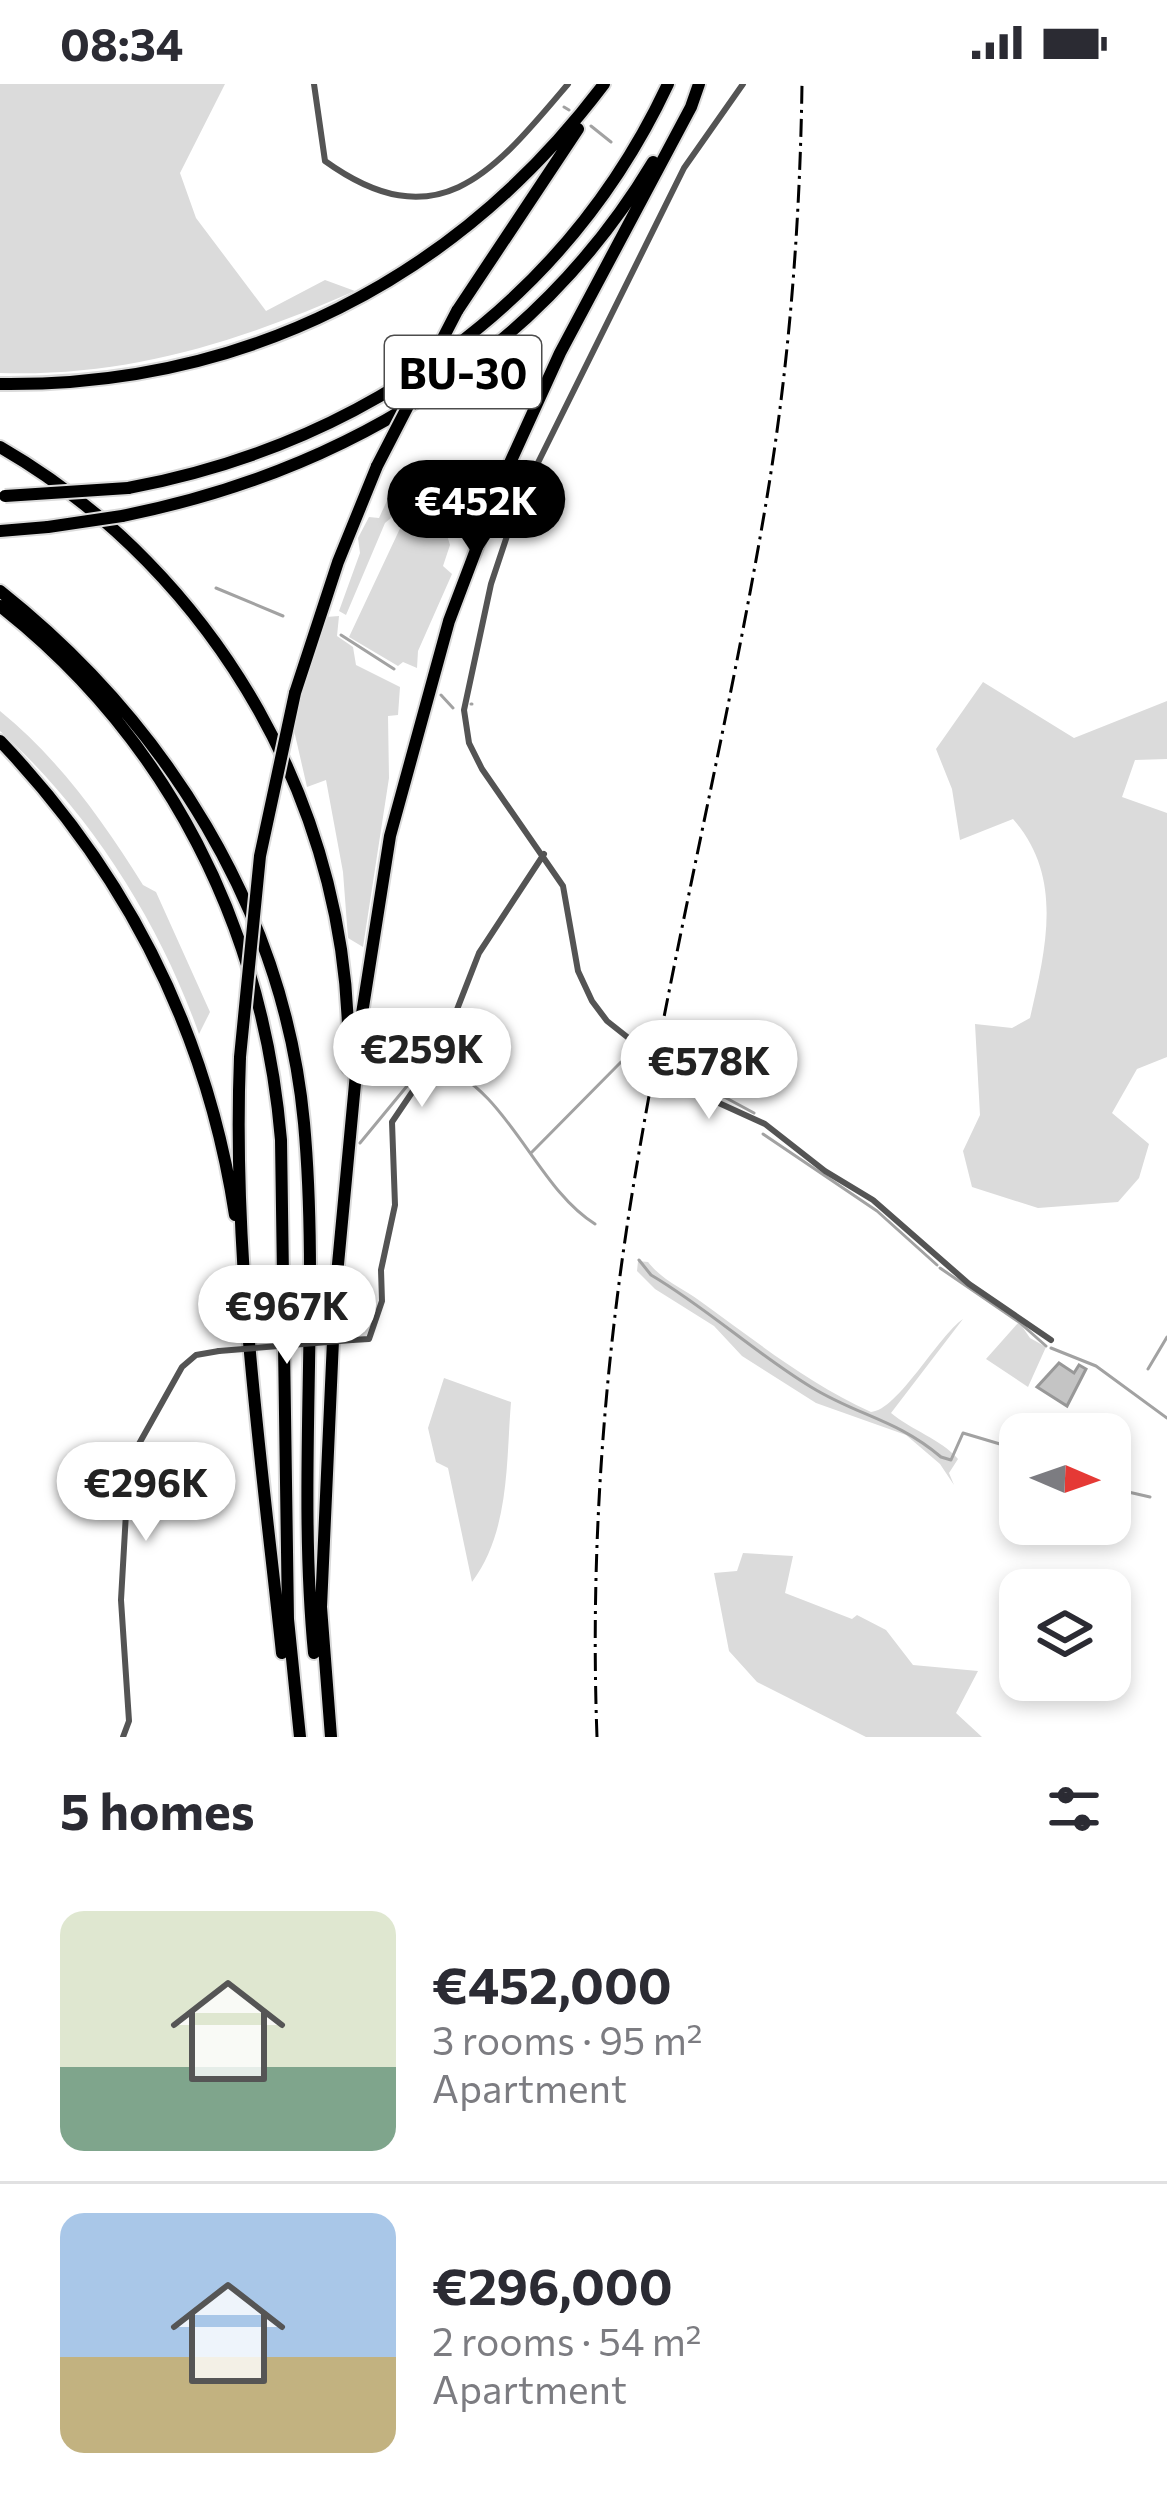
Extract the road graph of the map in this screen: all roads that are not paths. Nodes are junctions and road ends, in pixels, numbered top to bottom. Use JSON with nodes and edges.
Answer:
{"nodes":[{"id":1,"x":314,"y":84,"type":"edge"},
{"id":2,"x":568,"y":84,"type":"edge"},
{"id":3,"x":607,"y":84,"type":"edge"},
{"id":4,"x":668,"y":84,"type":"edge"},
{"id":5,"x":696,"y":84,"type":"edge"},
{"id":6,"x":743,"y":84,"type":"edge"},
{"id":7,"x":0,"y":384,"type":"edge"},
{"id":8,"x":0,"y":447,"type":"edge"},
{"id":9,"x":2,"y":496,"type":"edge"},
{"id":10,"x":0,"y":531,"type":"edge"},
{"id":11,"x":0,"y":591,"type":"edge"},
{"id":12,"x":0,"y":606,"type":"edge"},
{"id":13,"x":0,"y":741,"type":"edge"},
{"id":14,"x":544,"y":854,"type":"junction"},
{"id":15,"x":335,"y":1296,"type":"junction"},
{"id":16,"x":248,"y":1309,"type":"junction"},
{"id":17,"x":1051,"y":1340,"type":"dead end"},
{"id":18,"x":123,"y":1737,"type":"edge"},
{"id":19,"x":297,"y":1737,"type":"edge"},
{"id":20,"x":328,"y":1737,"type":"edge"}],
"edges":[{"from":1,"to":2,"type":"street"},
{"from":3,"to":7,"type":"highway"},
{"from":3,"to":16,"type":"highway","bridge":true},
{"from":4,"to":9,"type":"highway","number":"BU-30","bridge":true},
{"from":5,"to":10,"type":"highway","number":"BU-30","bridge":true},
{"from":5,"to":15,"type":"highway"},
{"from":6,"to":14,"type":"street"},
{"from":8,"to":15,"type":"highway"},
{"from":11,"to":20,"type":"highway"},
{"from":12,"to":19,"type":"highway"},
{"from":13,"to":16,"type":"highway"},
{"from":14,"to":17,"type":"street","bridge":true},
{"from":14,"to":18,"type":"street","bridge":true},
{"from":15,"to":20,"type":"highway"},
{"from":16,"to":19,"type":"highway"}]}
